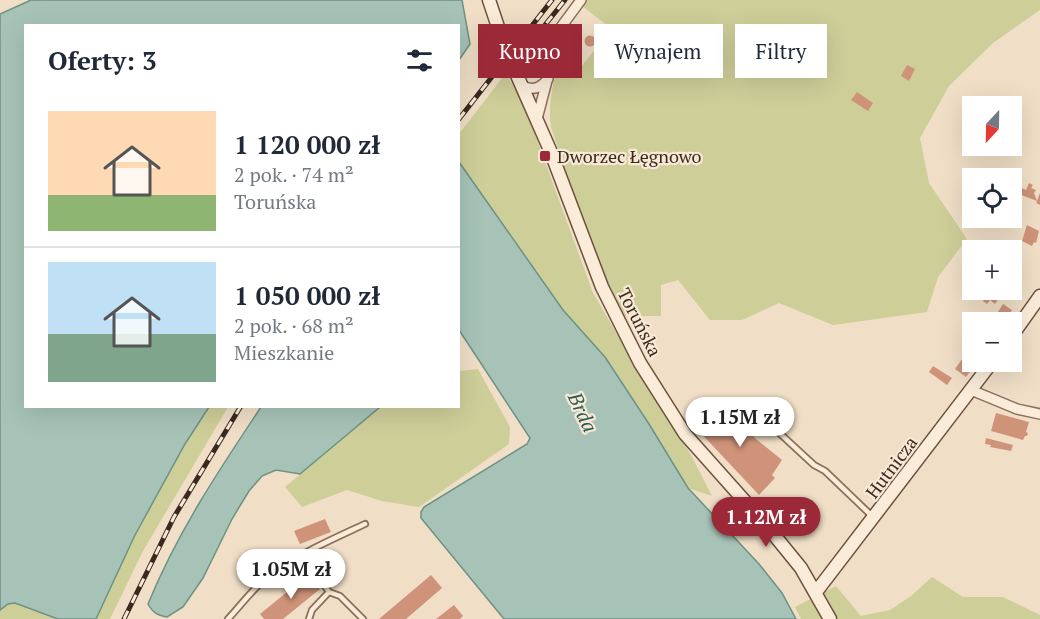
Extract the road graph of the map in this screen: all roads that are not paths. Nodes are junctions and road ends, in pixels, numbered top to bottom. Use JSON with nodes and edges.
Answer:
{"nodes":[{"id":1,"x":489,"y":0,"type":"edge"},
{"id":2,"x":581,"y":0,"type":"edge"},
{"id":3,"x":548,"y":79,"type":"junction"},
{"id":4,"x":522,"y":86,"type":"junction"},
{"id":5,"x":537,"y":118,"type":"junction"},
{"id":6,"x":1040,"y":296,"type":"edge"},
{"id":7,"x":1022,"y":321,"type":"edge"},
{"id":8,"x":984,"y":372,"type":"edge"},
{"id":9,"x":971,"y":390,"type":"junction"},
{"id":10,"x":1040,"y":414,"type":"edge"},
{"id":11,"x":762,"y":417,"type":"dead end"},
{"id":12,"x":874,"y":518,"type":"junction"},
{"id":13,"x":365,"y":524,"type":"dead end"},
{"id":14,"x":308,"y":552,"type":"junction"},
{"id":15,"x":329,"y":592,"type":"junction"},
{"id":16,"x":816,"y":592,"type":"junction"},
{"id":17,"x":228,"y":619,"type":"edge"},
{"id":18,"x":309,"y":619,"type":"edge"},
{"id":19,"x":363,"y":619,"type":"edge"},
{"id":20,"x":830,"y":619,"type":"edge"}],
"edges":[{"from":1,"to":4,"type":"street","name":"Toruńska"},
{"from":2,"to":3,"type":"street"},
{"from":3,"to":4,"type":"street"},
{"from":3,"to":5,"type":"street"},
{"from":4,"to":5,"type":"street","name":"Toruńska"},
{"from":5,"to":16,"type":"street","name":"Toruńska"},
{"from":6,"to":7,"type":"street"},
{"from":8,"to":9,"type":"street","name":"Hutnicza"},
{"from":9,"to":10,"type":"street"},
{"from":9,"to":12,"type":"street","name":"Hutnicza"},
{"from":11,"to":12,"type":"lane"},
{"from":12,"to":16,"type":"street","name":"Hutnicza"},
{"from":13,"to":14,"type":"lane"},
{"from":14,"to":15,"type":"lane"},
{"from":14,"to":17,"type":"lane"},
{"from":15,"to":18,"type":"lane"},
{"from":15,"to":19,"type":"lane"},
{"from":16,"to":20,"type":"street","name":"Toruńska"}]}
